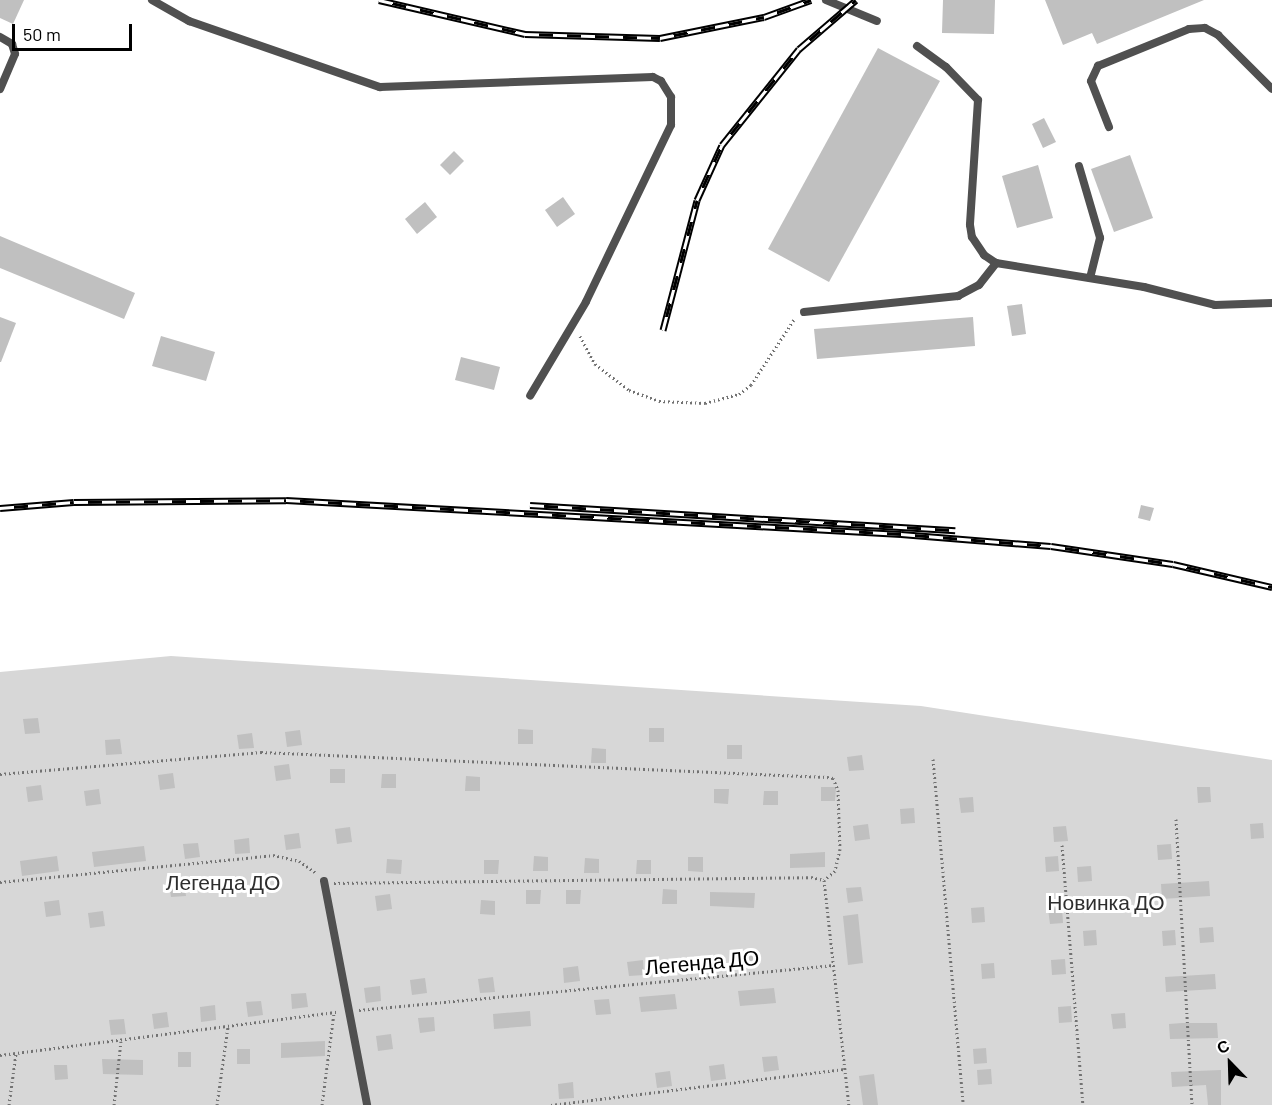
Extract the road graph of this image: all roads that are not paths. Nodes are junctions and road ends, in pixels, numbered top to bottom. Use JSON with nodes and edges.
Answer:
{"nodes":[{"id":1,"x":152,"y":0,"type":"edge"},
{"id":2,"x":826,"y":0,"type":"edge"},
{"id":3,"x":877,"y":21,"type":"dead end"},
{"id":4,"x":0,"y":37,"type":"edge"},
{"id":5,"x":916,"y":46,"type":"dead end"},
{"id":6,"x":1272,"y":88,"type":"edge"},
{"id":7,"x":0,"y":89,"type":"edge"},
{"id":8,"x":1108,"y":127,"type":"dead end"},
{"id":9,"x":1079,"y":166,"type":"dead end"},
{"id":10,"x":996,"y":263,"type":"junction"},
{"id":11,"x":1090,"y":278,"type":"junction"},
{"id":12,"x":1272,"y":303,"type":"edge"},
{"id":13,"x":804,"y":312,"type":"road end"},
{"id":14,"x":530,"y":396,"type":"dead end"},
{"id":15,"x":324,"y":881,"type":"road end"},
{"id":16,"x":367,"y":1105,"type":"edge"}],
"edges":[{"from":1,"to":14,"type":"lane"},
{"from":2,"to":3,"type":"lane"},
{"from":4,"to":7,"type":"lane"},
{"from":5,"to":10,"type":"lane"},
{"from":6,"to":8,"type":"lane"},
{"from":9,"to":11,"type":"lane"},
{"from":10,"to":11,"type":"lane"},
{"from":10,"to":13,"type":"lane"},
{"from":11,"to":12,"type":"lane"},
{"from":15,"to":16,"type":"lane"}]}
